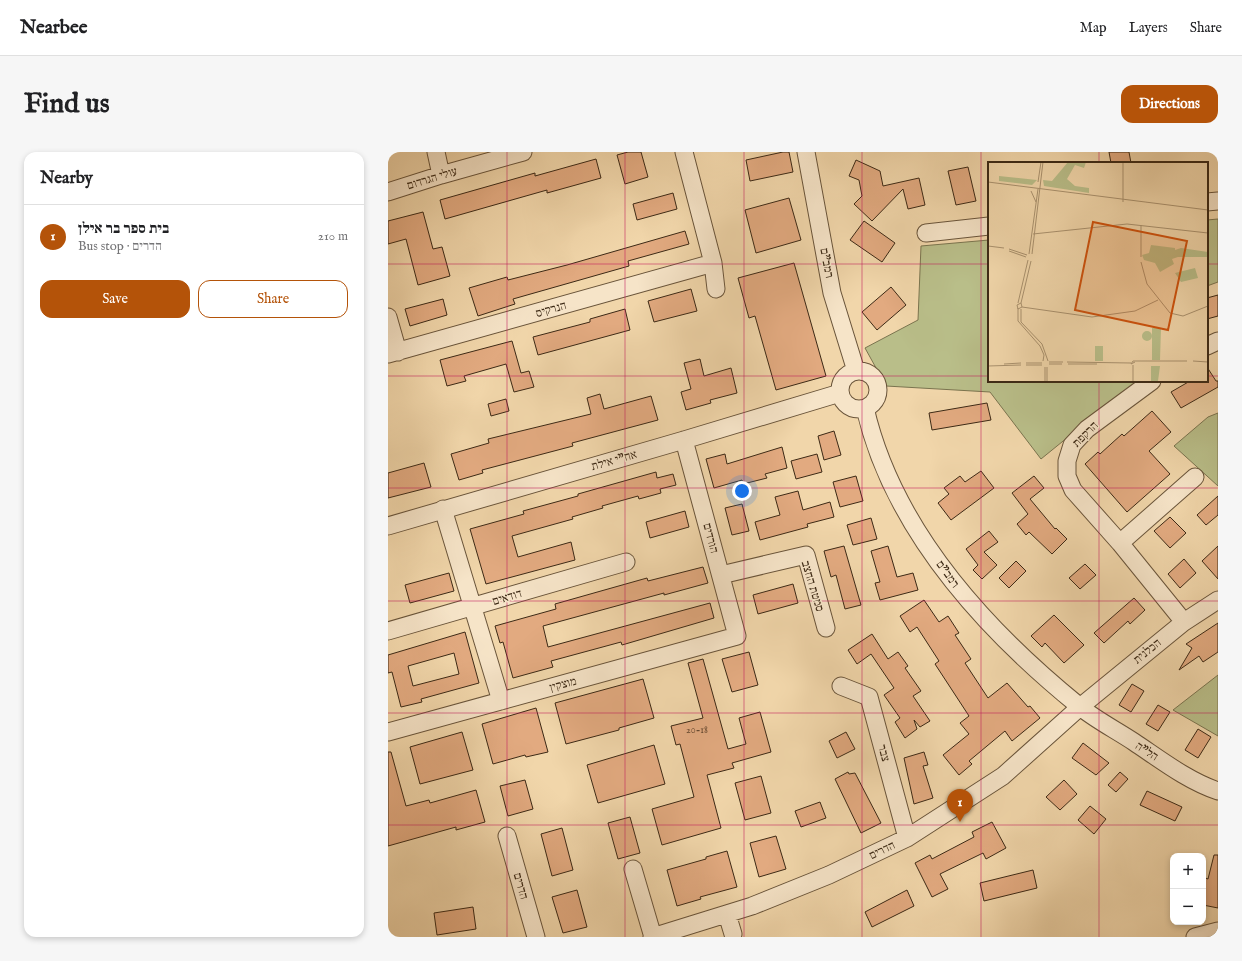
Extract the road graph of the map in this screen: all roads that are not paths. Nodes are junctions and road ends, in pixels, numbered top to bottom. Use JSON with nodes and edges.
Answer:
{"nodes":[{"id":1,"x":436,"y":152,"type":"edge"},
{"id":2,"x":523,"y":152,"type":"edge"},
{"id":3,"x":684,"y":152,"type":"edge"},
{"id":4,"x":806,"y":152,"type":"edge"},
{"id":5,"x":441,"y":174,"type":"junction"},
{"id":6,"x":388,"y":192,"type":"edge"},
{"id":7,"x":1218,"y":201,"type":"edge"},
{"id":8,"x":1208,"y":202,"type":"edge"},
{"id":9,"x":988,"y":226,"type":"edge"},
{"id":10,"x":926,"y":233,"type":"dead end"},
{"id":11,"x":713,"y":263,"type":"junction"},
{"id":12,"x":716,"y":289,"type":"dead end"},
{"id":13,"x":388,"y":317,"type":"edge"},
{"id":14,"x":1218,"y":341,"type":"edge"},
{"id":15,"x":1208,"y":346,"type":"edge"},
{"id":16,"x":393,"y":353,"type":"edge"},
{"id":17,"x":856,"y":371,"type":"junction"},
{"id":18,"x":1151,"y":382,"type":"edge"},
{"id":19,"x":840,"y":393,"type":"junction"},
{"id":20,"x":865,"y":408,"type":"junction"},
{"id":21,"x":684,"y":440,"type":"junction"},
{"id":22,"x":1195,"y":477,"type":"dead end"},
{"id":23,"x":443,"y":509,"type":"junction"},
{"id":24,"x":388,"y":526,"type":"edge"},
{"id":25,"x":1120,"y":543,"type":"junction"},
{"id":26,"x":626,"y":562,"type":"dead end"},
{"id":27,"x":721,"y":575,"type":"junction"},
{"id":28,"x":1218,"y":600,"type":"edge"},
{"id":29,"x":473,"y":607,"type":"junction"},
{"id":30,"x":1184,"y":622,"type":"junction"},
{"id":31,"x":826,"y":628,"type":"dead end"},
{"id":32,"x":388,"y":631,"type":"edge"},
{"id":33,"x":737,"y":636,"type":"joint"},
{"id":34,"x":841,"y":686,"type":"dead end"},
{"id":35,"x":501,"y":701,"type":"junction"},
{"id":36,"x":1080,"y":706,"type":"junction"},
{"id":37,"x":388,"y":732,"type":"edge"},
{"id":38,"x":1218,"y":791,"type":"edge"},
{"id":39,"x":507,"y":836,"type":"dead end"},
{"id":40,"x":907,"y":838,"type":"junction"},
{"id":41,"x":632,"y":869,"type":"dead end"},
{"id":42,"x":727,"y":914,"type":"junction"},
{"id":43,"x":1218,"y":931,"type":"edge"},
{"id":44,"x":733,"y":934,"type":"dead end"},
{"id":45,"x":536,"y":937,"type":"edge"},
{"id":46,"x":653,"y":937,"type":"edge"},
{"id":47,"x":1195,"y":937,"type":"edge"}],
"edges":[{"from":1,"to":5,"type":"street"},
{"from":2,"to":5,"type":"street","name":"עולי הגרדום"},
{"from":3,"to":11,"type":"street"},
{"from":4,"to":17,"type":"street","name":"רמב\"ם"},
{"from":5,"to":6,"type":"street","name":"עולי הגרדום"},
{"from":7,"to":8,"type":"street"},
{"from":9,"to":10,"type":"street"},
{"from":11,"to":12,"type":"street"},
{"from":11,"to":16,"type":"street","name":"הנרקיס"},
{"from":13,"to":16,"type":"street"},
{"from":14,"to":15,"type":"street"},
{"from":17,"to":19,"type":"street"},
{"from":17,"to":20,"type":"street"},
{"from":18,"to":25,"type":"street","name":"הרקפת"},
{"from":19,"to":20,"type":"street"},
{"from":19,"to":21,"type":"street","name":"אח\"י אילת"},
{"from":20,"to":36,"type":"street","name":"רמב\"ם"},
{"from":21,"to":23,"type":"street","name":"אח\"י אילת"},
{"from":21,"to":27,"type":"street","name":"הורדים"},
{"from":22,"to":25,"type":"street"},
{"from":23,"to":24,"type":"street","name":"אח\"י אילת"},
{"from":23,"to":29,"type":"street"},
{"from":25,"to":30,"type":"street","name":"הרקפת"},
{"from":26,"to":29,"type":"street","name":"דודאים"},
{"from":27,"to":31,"type":"street","name":"סמטת החצב"},
{"from":27,"to":33,"type":"street","name":"הורדים"},
{"from":28,"to":30,"type":"street","name":"הכלנית"},
{"from":29,"to":32,"type":"street","name":"דודאים"},
{"from":29,"to":35,"type":"street"},
{"from":30,"to":36,"type":"street","name":"הכלנית"},
{"from":33,"to":35,"type":"street","name":"מוצקין"},
{"from":34,"to":40,"type":"street","name":"צבר"},
{"from":35,"to":37,"type":"street","name":"מוצקין"},
{"from":36,"to":38,"type":"street","name":"הל\"ה"},
{"from":36,"to":40,"type":"street","name":"הדרים"},
{"from":39,"to":45,"type":"street","name":"הדרים"},
{"from":40,"to":42,"type":"street","name":"הדרים"},
{"from":41,"to":46,"type":"street","name":"הדרים"},
{"from":42,"to":44,"type":"street"},
{"from":42,"to":46,"type":"street","name":"הדרים"},
{"from":43,"to":47,"type":"street"}]}
